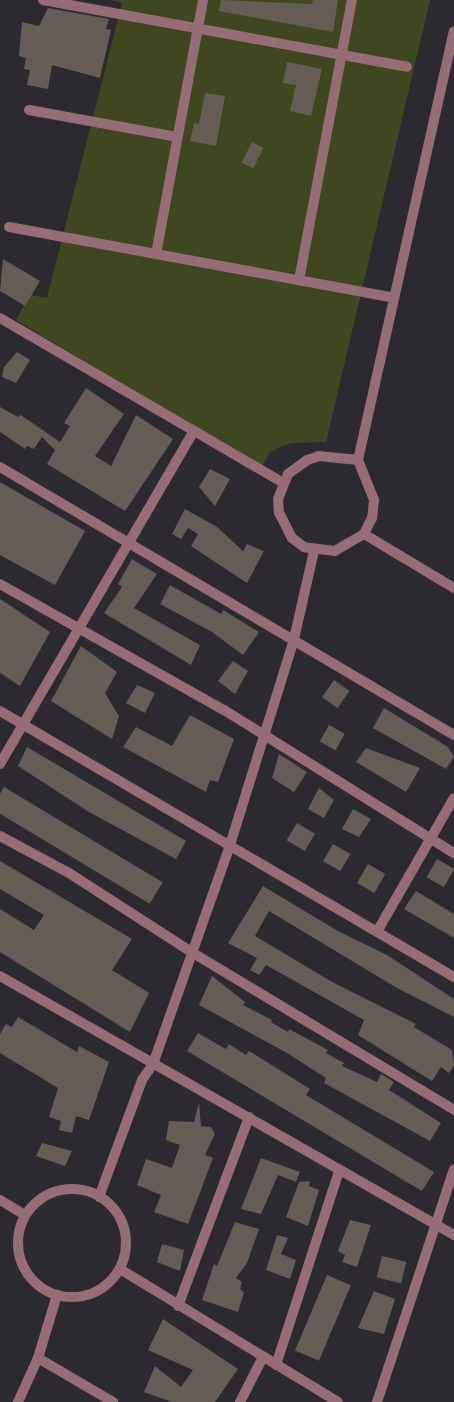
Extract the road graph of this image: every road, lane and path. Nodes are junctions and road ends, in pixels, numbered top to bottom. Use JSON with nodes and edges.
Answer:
{"nodes":[{"id":1,"x":43,"y":0,"type":"edge"},
{"id":2,"x":203,"y":0,"type":"edge"},
{"id":3,"x":352,"y":0,"type":"edge"},
{"id":4,"x":198,"y":28,"type":"junction"},
{"id":5,"x":454,"y":32,"type":"edge"},
{"id":6,"x":342,"y":54,"type":"junction"},
{"id":7,"x":407,"y":66,"type":"dead end"},
{"id":8,"x":29,"y":110,"type":"dead end"},
{"id":9,"x":177,"y":137,"type":"junction"},
{"id":10,"x":9,"y":227,"type":"dead end"},
{"id":11,"x":156,"y":254,"type":"junction"},
{"id":12,"x":299,"y":280,"type":"junction"},
{"id":13,"x":392,"y":297,"type":"junction"},
{"id":14,"x":0,"y":318,"type":"edge"},
{"id":15,"x":193,"y":432,"type":"junction"},
{"id":16,"x":358,"y":460,"type":"junction"},
{"id":17,"x":0,"y":467,"type":"edge"},
{"id":18,"x":283,"y":483,"type":"junction"},
{"id":19,"x":364,"y":534,"type":"junction"},
{"id":20,"x":130,"y":545,"type":"junction"},
{"id":21,"x":314,"y":551,"type":"junction"},
{"id":22,"x":0,"y":584,"type":"edge"},
{"id":23,"x":454,"y":588,"type":"edge"},
{"id":24,"x":77,"y":628,"type":"junction"},
{"id":25,"x":294,"y":639,"type":"junction"},
{"id":26,"x":0,"y":711,"type":"edge"},
{"id":27,"x":23,"y":726,"type":"junction"},
{"id":28,"x":454,"y":735,"type":"edge"},
{"id":29,"x":264,"y":737,"type":"junction"},
{"id":30,"x":0,"y":764,"type":"edge"},
{"id":31,"x":454,"y":798,"type":"edge"},
{"id":32,"x":0,"y":836,"type":"edge"},
{"id":33,"x":430,"y":839,"type":"junction"},
{"id":34,"x":230,"y":845,"type":"junction"},
{"id":35,"x":454,"y":853,"type":"edge"},
{"id":36,"x":378,"y":930,"type":"junction"},
{"id":37,"x":192,"y":953,"type":"junction"},
{"id":38,"x":0,"y":976,"type":"edge"},
{"id":39,"x":454,"y":977,"type":"edge"},
{"id":40,"x":153,"y":1064,"type":"junction"},
{"id":41,"x":454,"y":1110,"type":"edge"},
{"id":42,"x":249,"y":1117,"type":"junction"},
{"id":43,"x":454,"y":1169,"type":"edge"},
{"id":44,"x":340,"y":1171,"type":"junction"},
{"id":45,"x":99,"y":1197,"type":"junction"},
{"id":46,"x":0,"y":1200,"type":"edge"},
{"id":47,"x":26,"y":1215,"type":"junction"},
{"id":48,"x":434,"y":1224,"type":"junction"},
{"id":49,"x":454,"y":1235,"type":"edge"},
{"id":50,"x":120,"y":1269,"type":"junction"},
{"id":51,"x":57,"y":1296,"type":"junction"},
{"id":52,"x":178,"y":1306,"type":"junction"},
{"id":53,"x":263,"y":1357,"type":"junction"},
{"id":54,"x":38,"y":1358,"type":"junction"},
{"id":55,"x":276,"y":1365,"type":"junction"},
{"id":56,"x":18,"y":1402,"type":"edge"},
{"id":57,"x":113,"y":1402,"type":"edge"},
{"id":58,"x":240,"y":1402,"type":"edge"},
{"id":59,"x":338,"y":1402,"type":"edge"},
{"id":60,"x":377,"y":1402,"type":"edge"}],
"edges":[{"from":1,"to":4,"type":"street"},
{"from":2,"to":4,"type":"street"},
{"from":3,"to":6,"type":"street"},
{"from":4,"to":6,"type":"street"},
{"from":4,"to":9,"type":"street"},
{"from":5,"to":13,"type":"street"},
{"from":6,"to":7,"type":"street"},
{"from":6,"to":12,"type":"street"},
{"from":8,"to":9,"type":"street"},
{"from":9,"to":11,"type":"street"},
{"from":10,"to":11,"type":"street"},
{"from":11,"to":12,"type":"street"},
{"from":12,"to":13,"type":"street"},
{"from":13,"to":16,"type":"street"},
{"from":14,"to":15,"type":"street"},
{"from":15,"to":18,"type":"street"},
{"from":15,"to":20,"type":"street"},
{"from":16,"to":18,"type":"street"},
{"from":16,"to":19,"type":"street"},
{"from":17,"to":20,"type":"street"},
{"from":18,"to":21,"type":"street"},
{"from":19,"to":21,"type":"street"},
{"from":19,"to":23,"type":"street"},
{"from":20,"to":24,"type":"street"},
{"from":20,"to":25,"type":"street"},
{"from":21,"to":25,"type":"street"},
{"from":22,"to":24,"type":"street"},
{"from":24,"to":27,"type":"street"},
{"from":24,"to":29,"type":"street"},
{"from":25,"to":28,"type":"street"},
{"from":25,"to":29,"type":"street"},
{"from":26,"to":27,"type":"street"},
{"from":27,"to":30,"type":"street"},
{"from":27,"to":34,"type":"street"},
{"from":29,"to":33,"type":"street"},
{"from":29,"to":34,"type":"street"},
{"from":31,"to":33,"type":"street"},
{"from":32,"to":37,"type":"street"},
{"from":33,"to":35,"type":"street"},
{"from":33,"to":36,"type":"street"},
{"from":34,"to":36,"type":"street"},
{"from":34,"to":37,"type":"street"},
{"from":36,"to":39,"type":"street"},
{"from":37,"to":40,"type":"street"},
{"from":37,"to":41,"type":"street"},
{"from":38,"to":40,"type":"street"},
{"from":40,"to":42,"type":"street"},
{"from":40,"to":45,"type":"street"},
{"from":42,"to":44,"type":"street"},
{"from":42,"to":52,"type":"street"},
{"from":43,"to":48,"type":"street"},
{"from":44,"to":48,"type":"street"},
{"from":44,"to":55,"type":"street"},
{"from":45,"to":47,"type":"street"},
{"from":45,"to":50,"type":"street"},
{"from":46,"to":47,"type":"street"},
{"from":47,"to":51,"type":"street"},
{"from":48,"to":49,"type":"street"},
{"from":48,"to":60,"type":"street"},
{"from":50,"to":51,"type":"street"},
{"from":50,"to":52,"type":"street"},
{"from":51,"to":54,"type":"street"},
{"from":52,"to":53,"type":"street"},
{"from":53,"to":55,"type":"street"},
{"from":53,"to":58,"type":"street"},
{"from":54,"to":56,"type":"street"},
{"from":54,"to":57,"type":"street"},
{"from":55,"to":59,"type":"street"}]}
